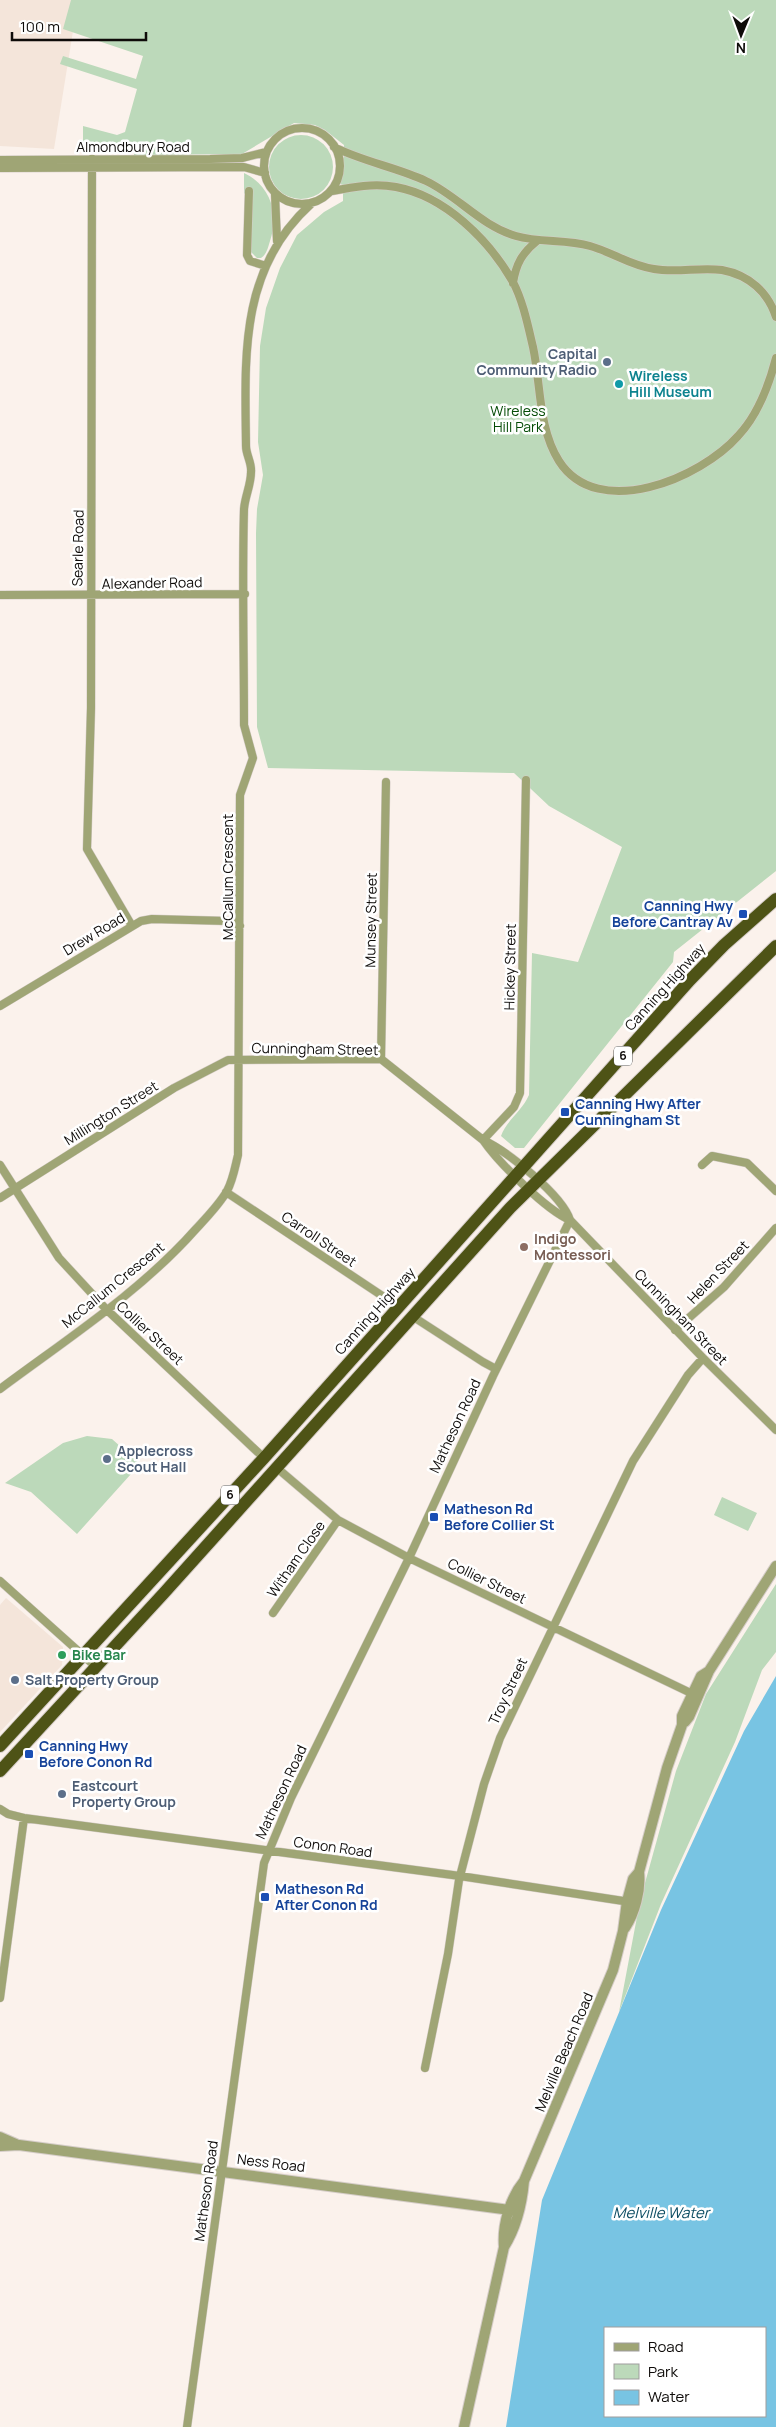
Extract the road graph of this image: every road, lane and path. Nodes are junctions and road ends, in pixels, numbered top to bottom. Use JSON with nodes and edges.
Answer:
{"nodes":[{"id":1,"x":334,"y":146,"type":"junction"},
{"id":2,"x":266,"y":152,"type":"junction"},
{"id":3,"x":0,"y":160,"type":"edge"},
{"id":4,"x":93,"y":163,"type":"junction"},
{"id":5,"x":0,"y":168,"type":"edge"},
{"id":6,"x":265,"y":173,"type":"junction"},
{"id":7,"x":249,"y":191,"type":"dead end"},
{"id":8,"x":332,"y":191,"type":"junction"},
{"id":9,"x":275,"y":194,"type":"junction"},
{"id":10,"x":311,"y":204,"type":"junction"},
{"id":11,"x":537,"y":240,"type":"junction"},
{"id":12,"x":277,"y":241,"type":"junction"},
{"id":13,"x":266,"y":266,"type":"junction"},
{"id":14,"x":513,"y":283,"type":"junction"},
{"id":15,"x":776,"y":317,"type":"edge"},
{"id":16,"x":776,"y":358,"type":"edge"},
{"id":17,"x":245,"y":594,"type":"junction"},
{"id":18,"x":0,"y":595,"type":"edge"},
{"id":19,"x":90,"y":596,"type":"junction"},
{"id":20,"x":526,"y":780,"type":"dead end"},
{"id":21,"x":386,"y":782,"type":"dead end"},
{"id":22,"x":776,"y":899,"type":"edge"},
{"id":23,"x":132,"y":926,"type":"junction"},
{"id":24,"x":240,"y":926,"type":"junction"},
{"id":25,"x":776,"y":946,"type":"edge"},
{"id":26,"x":0,"y":1006,"type":"edge"},
{"id":27,"x":381,"y":1059,"type":"junction"},
{"id":28,"x":240,"y":1061,"type":"junction"},
{"id":29,"x":484,"y":1140,"type":"junction"},
{"id":30,"x":0,"y":1165,"type":"edge"},
{"id":31,"x":702,"y":1165,"type":"dead end"},
{"id":32,"x":520,"y":1172,"type":"junction"},
{"id":33,"x":533,"y":1184,"type":"junction"},
{"id":34,"x":14,"y":1189,"type":"junction"},
{"id":35,"x":776,"y":1191,"type":"edge"},
{"id":36,"x":226,"y":1192,"type":"junction"},
{"id":37,"x":0,"y":1198,"type":"edge"},
{"id":38,"x":570,"y":1220,"type":"junction"},
{"id":39,"x":776,"y":1228,"type":"edge"},
{"id":40,"x":398,"y":1307,"type":"junction"},
{"id":41,"x":106,"y":1310,"type":"junction"},
{"id":42,"x":412,"y":1316,"type":"junction"},
{"id":43,"x":675,"y":1330,"type":"junction"},
{"id":44,"x":703,"y":1358,"type":"junction"},
{"id":45,"x":496,"y":1368,"type":"junction"},
{"id":46,"x":0,"y":1389,"type":"edge"},
{"id":47,"x":776,"y":1430,"type":"edge"},
{"id":48,"x":264,"y":1458,"type":"junction"},
{"id":49,"x":276,"y":1468,"type":"junction"},
{"id":50,"x":338,"y":1520,"type":"junction"},
{"id":51,"x":409,"y":1558,"type":"junction"},
{"id":52,"x":776,"y":1566,"type":"edge"},
{"id":53,"x":0,"y":1581,"type":"edge"},
{"id":54,"x":273,"y":1613,"type":"dead end"},
{"id":55,"x":553,"y":1626,"type":"junction"},
{"id":56,"x":84,"y":1656,"type":"junction"},
{"id":57,"x":96,"y":1667,"type":"junction"},
{"id":58,"x":695,"y":1695,"type":"junction"},
{"id":59,"x":0,"y":1746,"type":"edge"},
{"id":60,"x":0,"y":1771,"type":"edge"},
{"id":61,"x":0,"y":1808,"type":"edge"},
{"id":62,"x":24,"y":1818,"type":"junction"},
{"id":63,"x":268,"y":1850,"type":"junction"},
{"id":64,"x":460,"y":1876,"type":"junction"},
{"id":65,"x":631,"y":1902,"type":"junction"},
{"id":66,"x":0,"y":1998,"type":"edge"},
{"id":67,"x":425,"y":2068,"type":"dead end"},
{"id":68,"x":0,"y":2137,"type":"edge"},
{"id":69,"x":19,"y":2145,"type":"junction"},
{"id":70,"x":0,"y":2146,"type":"edge"},
{"id":71,"x":222,"y":2171,"type":"junction"},
{"id":72,"x":514,"y":2210,"type":"junction"},
{"id":73,"x":187,"y":2427,"type":"edge"},
{"id":74,"x":464,"y":2427,"type":"edge"}],
"edges":[{"from":1,"to":2,"type":"street"},
{"from":1,"to":8,"type":"street"},
{"from":1,"to":11,"type":"street"},
{"from":2,"to":4,"type":"street","name":"Almondbury Road"},
{"from":2,"to":6,"type":"street"},
{"from":3,"to":4,"type":"street","name":"Almondbury Road"},
{"from":4,"to":5,"type":"street","name":"Almondbury Road"},
{"from":4,"to":6,"type":"street","name":"Almondbury Road"},
{"from":4,"to":19,"type":"street","name":"Searle Road"},
{"from":6,"to":9,"type":"street"},
{"from":7,"to":13,"type":"street"},
{"from":8,"to":10,"type":"street"},
{"from":8,"to":14,"type":"street"},
{"from":9,"to":10,"type":"street"},
{"from":9,"to":12,"type":"street","name":"McCallum Crescent"},
{"from":10,"to":12,"type":"street","name":"McCallum Crescent"},
{"from":11,"to":14,"type":"street"},
{"from":11,"to":15,"type":"street"},
{"from":12,"to":13,"type":"street","name":"McCallum Crescent"},
{"from":13,"to":17,"type":"street","name":"McCallum Crescent"},
{"from":14,"to":16,"type":"street"},
{"from":17,"to":19,"type":"street","name":"Alexander Road"},
{"from":17,"to":24,"type":"street","name":"McCallum Crescent"},
{"from":18,"to":19,"type":"street","name":"Alexander Road"},
{"from":19,"to":23,"type":"street","name":"Searle Road"},
{"from":20,"to":29,"type":"street","name":"Hickey Street"},
{"from":21,"to":27,"type":"street","name":"Munsey Street"},
{"from":22,"to":32,"type":"highway","name":"Canning Highway","number":"6"},
{"from":23,"to":24,"type":"street","name":"Drew Road"},
{"from":23,"to":26,"type":"street","name":"Drew Road"},
{"from":24,"to":28,"type":"street","name":"McCallum Crescent"},
{"from":25,"to":33,"type":"highway","number":"6"},
{"from":27,"to":28,"type":"street","name":"Cunningham Street"},
{"from":27,"to":29,"type":"street","name":"Cunningham Street"},
{"from":28,"to":34,"type":"street","name":"Millington Street"},
{"from":28,"to":36,"type":"street","name":"McCallum Crescent"},
{"from":29,"to":32,"type":"street","name":"Cunningham Street"},
{"from":30,"to":34,"type":"street","name":"Collier Street"},
{"from":31,"to":35,"type":"street"},
{"from":32,"to":33,"type":"street","name":"Cunningham Street"},
{"from":32,"to":40,"type":"highway","name":"Canning Highway","number":"6"},
{"from":33,"to":38,"type":"street","name":"Cunningham Street"},
{"from":33,"to":42,"type":"highway","number":"6"},
{"from":34,"to":37,"type":"street","name":"Millington Street"},
{"from":34,"to":41,"type":"street","name":"Collier Street"},
{"from":36,"to":40,"type":"street","name":"Carroll Street"},
{"from":36,"to":41,"type":"street","name":"McCallum Crescent"},
{"from":38,"to":43,"type":"street","name":"Cunningham Street"},
{"from":38,"to":45,"type":"street","name":"Matheson Road"},
{"from":39,"to":43,"type":"street","name":"Helen Street"},
{"from":40,"to":48,"type":"highway","name":"Canning Highway","number":"6"},
{"from":41,"to":46,"type":"street","name":"McCallum Crescent"},
{"from":41,"to":48,"type":"street","name":"Collier Street"},
{"from":42,"to":45,"type":"street"},
{"from":42,"to":49,"type":"highway","number":"6"},
{"from":43,"to":44,"type":"street","name":"Cunningham Street"},
{"from":44,"to":47,"type":"street","name":"Cunningham Street"},
{"from":44,"to":55,"type":"street","name":"Troy Street"},
{"from":45,"to":51,"type":"street","name":"Matheson Road"},
{"from":48,"to":56,"type":"highway","name":"Canning Highway","number":"6"},
{"from":49,"to":50,"type":"street","name":"Collier Street"},
{"from":49,"to":57,"type":"highway","number":"6"},
{"from":50,"to":51,"type":"street","name":"Collier Street"},
{"from":50,"to":54,"type":"street","name":"Witham Close"},
{"from":51,"to":55,"type":"street","name":"Collier Street"},
{"from":51,"to":63,"type":"street","name":"Matheson Road"},
{"from":52,"to":58,"type":"street","name":"Melville Beach Road"},
{"from":53,"to":56,"type":"street"},
{"from":55,"to":58,"type":"street","name":"Collier Street"},
{"from":55,"to":64,"type":"street","name":"Troy Street"},
{"from":56,"to":57,"type":"street"},
{"from":56,"to":59,"type":"highway","name":"Canning Highway","number":"6"},
{"from":57,"to":60,"type":"highway","number":"6"},
{"from":58,"to":65,"type":"street","name":"Melville Beach Road"},
{"from":61,"to":62,"type":"street","name":"Conon Road"},
{"from":62,"to":63,"type":"street","name":"Conon Road"},
{"from":62,"to":66,"type":"street"},
{"from":63,"to":64,"type":"street","name":"Conon Road"},
{"from":63,"to":71,"type":"street","name":"Matheson Road"},
{"from":64,"to":65,"type":"street","name":"Conon Road"},
{"from":64,"to":67,"type":"street","name":"Troy Street"},
{"from":65,"to":72,"type":"street","name":"Melville Beach Road"},
{"from":68,"to":69,"type":"street","name":"Ness Road"},
{"from":69,"to":70,"type":"street","name":"Ness Road"},
{"from":69,"to":71,"type":"street","name":"Ness Road"},
{"from":71,"to":72,"type":"street","name":"Ness Road"},
{"from":71,"to":73,"type":"street","name":"Matheson Road"},
{"from":72,"to":74,"type":"street","name":"Melville Beach Road"}]}
